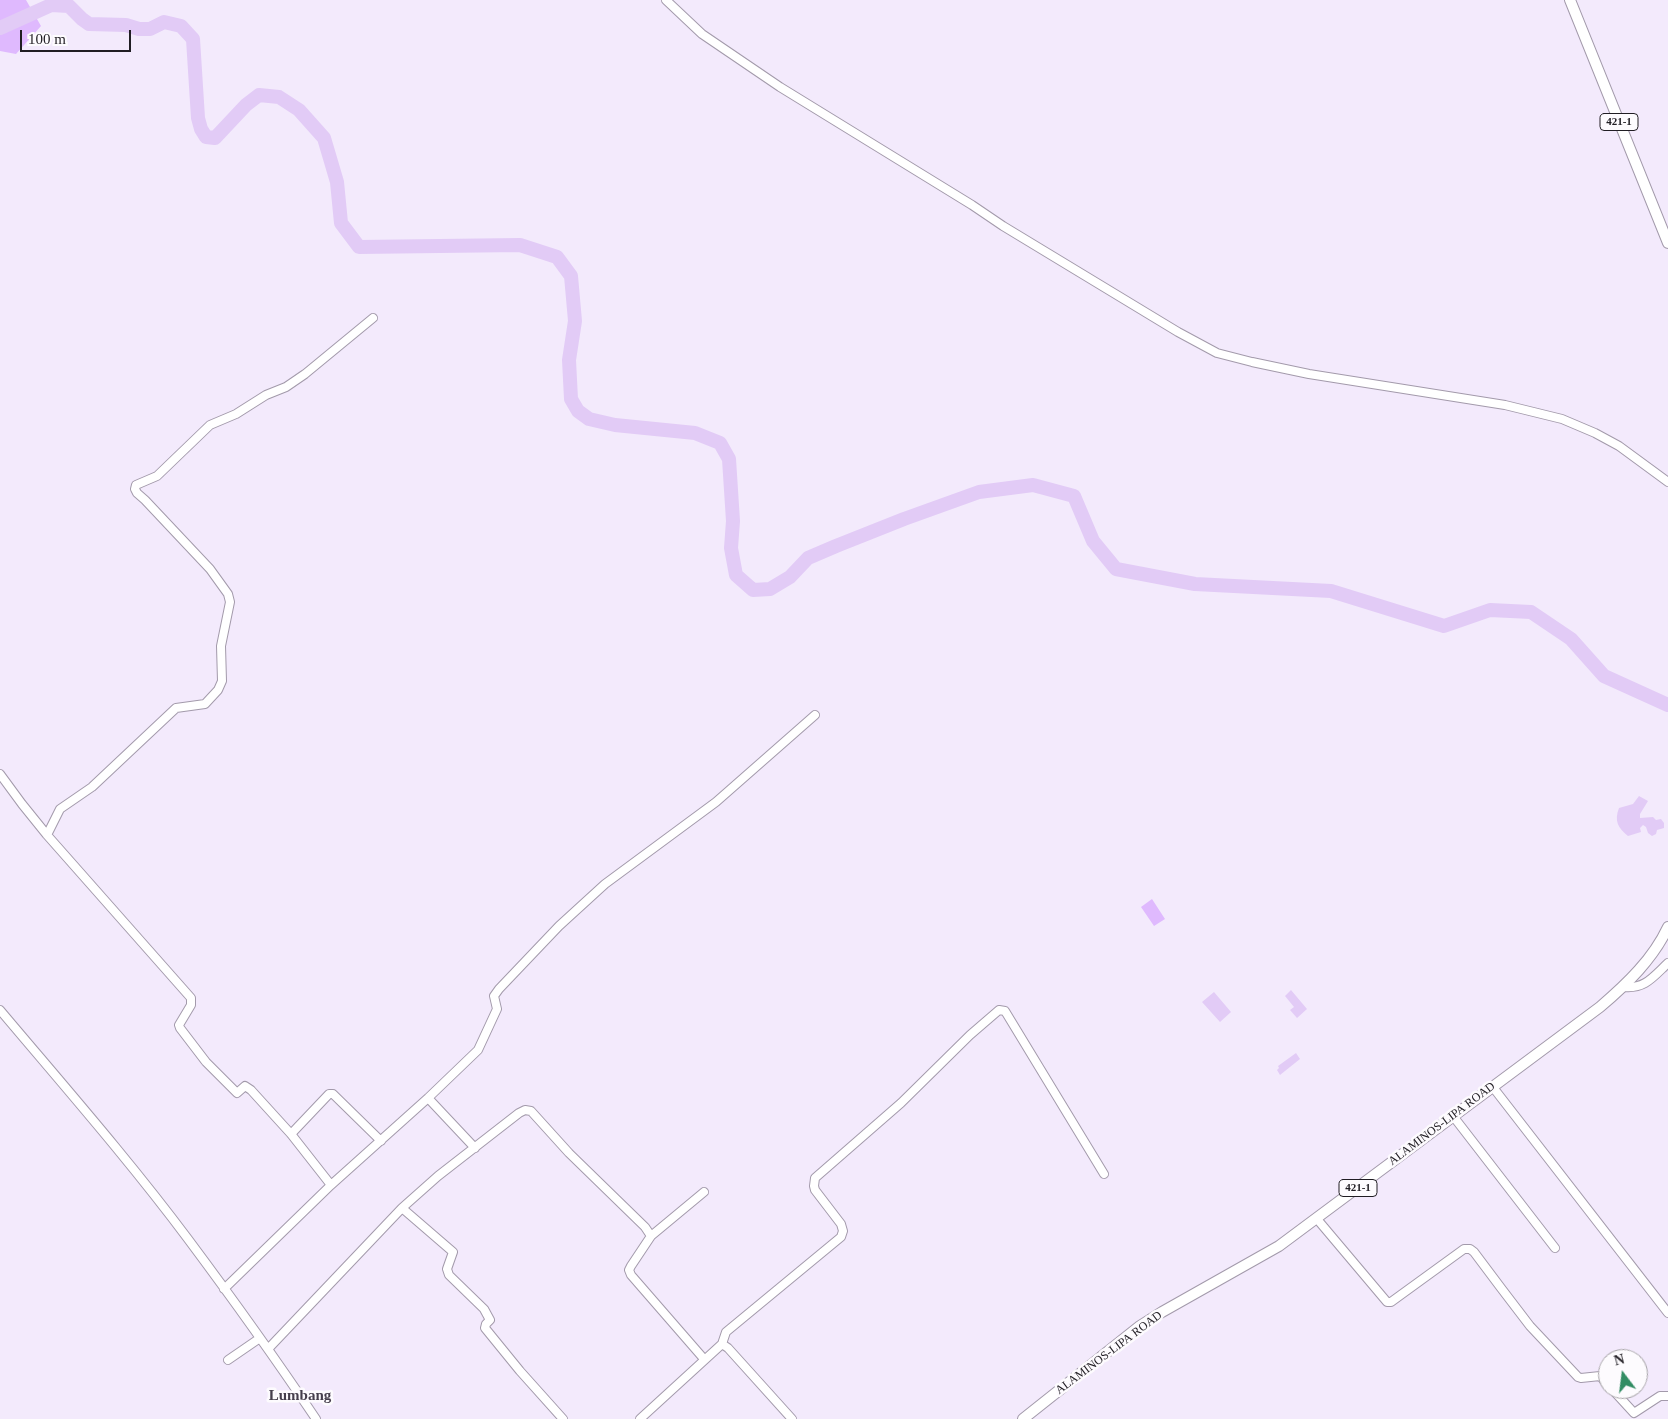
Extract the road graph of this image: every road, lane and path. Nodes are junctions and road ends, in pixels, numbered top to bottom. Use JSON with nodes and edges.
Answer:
{"nodes":[{"id":1,"x":666,"y":0,"type":"edge"},
{"id":2,"x":1570,"y":0,"type":"edge"},
{"id":3,"x":1668,"y":243,"type":"edge"},
{"id":4,"x":373,"y":318,"type":"dead end"},
{"id":5,"x":1668,"y":482,"type":"edge"},
{"id":6,"x":815,"y":715,"type":"dead end"},
{"id":7,"x":0,"y":774,"type":"edge"},
{"id":8,"x":48,"y":835,"type":"junction"},
{"id":9,"x":1668,"y":927,"type":"edge"},
{"id":10,"x":1664,"y":940,"type":"edge"},
{"id":11,"x":1668,"y":963,"type":"edge"},
{"id":12,"x":1624,"y":986,"type":"junction"},
{"id":13,"x":0,"y":1010,"type":"edge"},
{"id":14,"x":1492,"y":1086,"type":"junction"},
{"id":15,"x":428,"y":1098,"type":"junction"},
{"id":16,"x":1453,"y":1116,"type":"junction"},
{"id":17,"x":291,"y":1134,"type":"junction"},
{"id":18,"x":381,"y":1140,"type":"junction"},
{"id":19,"x":475,"y":1148,"type":"junction"},
{"id":20,"x":1104,"y":1174,"type":"dead end"},
{"id":21,"x":331,"y":1185,"type":"junction"},
{"id":22,"x":704,"y":1192,"type":"dead end"},
{"id":23,"x":402,"y":1208,"type":"junction"},
{"id":24,"x":1317,"y":1219,"type":"junction"},
{"id":25,"x":650,"y":1236,"type":"junction"},
{"id":26,"x":1554,"y":1248,"type":"dead end"},
{"id":27,"x":224,"y":1289,"type":"junction"},
{"id":28,"x":1668,"y":1314,"type":"edge"},
{"id":29,"x":260,"y":1338,"type":"junction"},
{"id":30,"x":722,"y":1344,"type":"junction"},
{"id":31,"x":268,"y":1349,"type":"junction"},
{"id":32,"x":704,"y":1359,"type":"junction"},
{"id":33,"x":228,"y":1360,"type":"dead end"},
{"id":34,"x":1598,"y":1376,"type":"edge"},
{"id":35,"x":1668,"y":1396,"type":"edge"},
{"id":36,"x":1621,"y":1399,"type":"edge"},
{"id":37,"x":316,"y":1419,"type":"edge"},
{"id":38,"x":563,"y":1419,"type":"edge"},
{"id":39,"x":640,"y":1419,"type":"edge"},
{"id":40,"x":792,"y":1419,"type":"edge"},
{"id":41,"x":1023,"y":1419,"type":"edge"}],
"edges":[{"from":1,"to":5,"type":"street"},
{"from":2,"to":3,"type":"main road","number":"421-1"},
{"from":4,"to":8,"type":"street"},
{"from":6,"to":15,"type":"street"},
{"from":7,"to":8,"type":"street"},
{"from":8,"to":17,"type":"street"},
{"from":9,"to":10,"type":"main road","name":"ALAMINOS-LIPA ROAD","number":"421-1"},
{"from":10,"to":12,"type":"main road","name":"ALAMINOS-LIPA ROAD","number":"421-1"},
{"from":11,"to":12,"type":"street"},
{"from":12,"to":14,"type":"main road","name":"ALAMINOS-LIPA ROAD","number":"421-1"},
{"from":13,"to":27,"type":"street"},
{"from":14,"to":16,"type":"main road","name":"ALAMINOS-LIPA ROAD","number":"421-1"},
{"from":14,"to":28,"type":"street"},
{"from":15,"to":18,"type":"street"},
{"from":15,"to":19,"type":"street"},
{"from":16,"to":24,"type":"main road","name":"ALAMINOS-LIPA ROAD","number":"421-1"},
{"from":16,"to":26,"type":"street"},
{"from":17,"to":18,"type":"street"},
{"from":17,"to":21,"type":"street"},
{"from":18,"to":21,"type":"street"},
{"from":19,"to":23,"type":"street"},
{"from":19,"to":25,"type":"street"},
{"from":20,"to":30,"type":"street"},
{"from":21,"to":27,"type":"street"},
{"from":22,"to":25,"type":"street"},
{"from":23,"to":31,"type":"street"},
{"from":23,"to":38,"type":"street"},
{"from":24,"to":34,"type":"street"},
{"from":24,"to":41,"type":"main road","name":"ALAMINOS-LIPA ROAD","number":"421-1"},
{"from":25,"to":32,"type":"street"},
{"from":27,"to":29,"type":"street"},
{"from":29,"to":31,"type":"street"},
{"from":29,"to":33,"type":"street"},
{"from":30,"to":32,"type":"street"},
{"from":30,"to":40,"type":"street"},
{"from":31,"to":37,"type":"street"},
{"from":32,"to":39,"type":"street"},
{"from":35,"to":36,"type":"street"}]}
